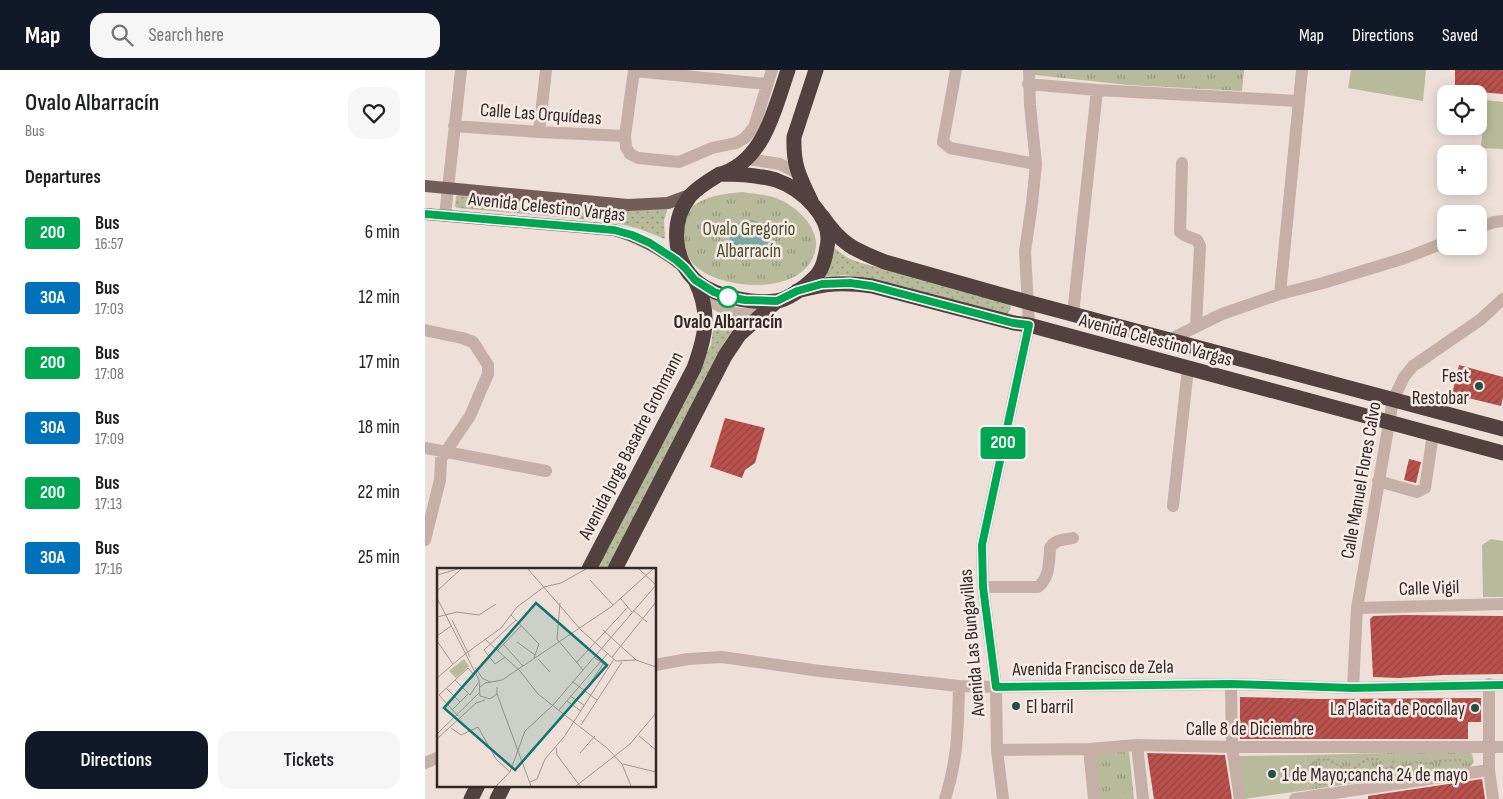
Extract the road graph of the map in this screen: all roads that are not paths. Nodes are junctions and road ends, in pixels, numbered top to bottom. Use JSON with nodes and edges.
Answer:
{"nodes":[{"id":1,"x":461,"y":70,"type":"edge"},
{"id":2,"x":546,"y":70,"type":"edge"},
{"id":3,"x":634,"y":70,"type":"edge"},
{"id":4,"x":772,"y":70,"type":"edge"},
{"id":5,"x":788,"y":70,"type":"edge"},
{"id":6,"x":817,"y":70,"type":"edge"},
{"id":7,"x":955,"y":70,"type":"edge"},
{"id":8,"x":1029,"y":70,"type":"edge"},
{"id":9,"x":1303,"y":70,"type":"edge"},
{"id":10,"x":767,"y":84,"type":"junction"},
{"id":11,"x":1028,"y":84,"type":"junction"},
{"id":12,"x":1097,"y":90,"type":"junction"},
{"id":13,"x":1298,"y":100,"type":"junction"},
{"id":14,"x":454,"y":126,"type":"junction"},
{"id":15,"x":539,"y":132,"type":"junction"},
{"id":16,"x":625,"y":136,"type":"junction"},
{"id":17,"x":748,"y":159,"type":"junction"},
{"id":18,"x":1182,"y":163,"type":"dead end"},
{"id":19,"x":1036,"y":164,"type":"junction"},
{"id":20,"x":797,"y":173,"type":"junction"},
{"id":21,"x":720,"y":174,"type":"junction"},
{"id":22,"x":425,"y":186,"type":"edge"},
{"id":23,"x":448,"y":189,"type":"junction"},
{"id":24,"x":690,"y":196,"type":"junction"},
{"id":25,"x":818,"y":210,"type":"junction"},
{"id":26,"x":425,"y":214,"type":"edge"},
{"id":27,"x":445,"y":216,"type":"junction"},
{"id":28,"x":1503,"y":221,"type":"edge"},
{"id":29,"x":1487,"y":225,"type":"edge"},
{"id":30,"x":1437,"y":246,"type":"edge"},
{"id":31,"x":690,"y":274,"type":"junction"},
{"id":32,"x":797,"y":291,"type":"junction"},
{"id":33,"x":701,"y":294,"type":"junction"},
{"id":34,"x":1280,"y":294,"type":"junction"},
{"id":35,"x":1503,"y":299,"type":"edge"},
{"id":36,"x":777,"y":301,"type":"junction"},
{"id":37,"x":1027,"y":302,"type":"junction"},
{"id":38,"x":764,"y":312,"type":"junction"},
{"id":39,"x":1073,"y":314,"type":"junction"},
{"id":40,"x":1029,"y":325,"type":"junction"},
{"id":41,"x":1196,"y":326,"type":"junction"},
{"id":42,"x":425,"y":330,"type":"edge"},
{"id":43,"x":1142,"y":333,"type":"junction"},
{"id":44,"x":1169,"y":340,"type":"junction"},
{"id":45,"x":1138,"y":355,"type":"junction"},
{"id":46,"x":1188,"y":368,"type":"junction"},
{"id":47,"x":1393,"y":400,"type":"junction"},
{"id":48,"x":1388,"y":422,"type":"junction"},
{"id":49,"x":1503,"y":430,"type":"edge"},
{"id":50,"x":1433,"y":434,"type":"junction"},
{"id":51,"x":425,"y":448,"type":"edge"},
{"id":52,"x":445,"y":452,"type":"junction"},
{"id":53,"x":1503,"y":453,"type":"edge"},
{"id":54,"x":546,"y":471,"type":"dead end"},
{"id":55,"x":1378,"y":482,"type":"junction"},
{"id":56,"x":1173,"y":506,"type":"dead end"},
{"id":57,"x":1073,"y":538,"type":"dead end"},
{"id":58,"x":425,"y":540,"type":"edge"},
{"id":59,"x":590,"y":568,"type":"edge"},
{"id":60,"x":616,"y":568,"type":"edge"},
{"id":61,"x":983,"y":587,"type":"junction"},
{"id":62,"x":1503,"y":604,"type":"edge"},
{"id":63,"x":1357,"y":608,"type":"junction"},
{"id":64,"x":656,"y":665,"type":"edge"},
{"id":65,"x":1231,"y":684,"type":"junction"},
{"id":66,"x":1489,"y":684,"type":"junction"},
{"id":67,"x":1503,"y":685,"type":"edge"},
{"id":68,"x":959,"y":686,"type":"junction"},
{"id":69,"x":996,"y":687,"type":"junction"},
{"id":70,"x":1353,"y":688,"type":"junction"},
{"id":71,"x":1137,"y":745,"type":"junction"},
{"id":72,"x":1232,"y":747,"type":"junction"},
{"id":73,"x":1489,"y":747,"type":"junction"},
{"id":74,"x":1503,"y":747,"type":"edge"},
{"id":75,"x":1089,"y":749,"type":"junction"},
{"id":76,"x":997,"y":750,"type":"junction"},
{"id":77,"x":437,"y":758,"type":"edge"},
{"id":78,"x":425,"y":763,"type":"edge"},
{"id":79,"x":1489,"y":770,"type":"junction"},
{"id":80,"x":478,"y":786,"type":"edge"},
{"id":81,"x":504,"y":786,"type":"edge"},
{"id":82,"x":471,"y":799,"type":"edge"},
{"id":83,"x":497,"y":799,"type":"edge"},
{"id":84,"x":945,"y":799,"type":"edge"},
{"id":85,"x":1003,"y":799,"type":"edge"},
{"id":86,"x":1094,"y":799,"type":"edge"},
{"id":87,"x":1143,"y":799,"type":"edge"},
{"id":88,"x":1240,"y":799,"type":"edge"},
{"id":89,"x":1295,"y":799,"type":"edge"},
{"id":90,"x":1493,"y":799,"type":"edge"}],
"edges":[{"from":1,"to":14,"type":"street"},
{"from":2,"to":15,"type":"street"},
{"from":3,"to":10,"type":"street"},
{"from":3,"to":16,"type":"street"},
{"from":4,"to":10,"type":"street"},
{"from":5,"to":17,"type":"highway"},
{"from":6,"to":20,"type":"highway"},
{"from":7,"to":19,"type":"street"},
{"from":8,"to":11,"type":"street","name":"Avenida Las Bungavillas"},
{"from":9,"to":13,"type":"street"},
{"from":10,"to":16,"type":"street"},
{"from":11,"to":12,"type":"street"},
{"from":11,"to":19,"type":"street","name":"Avenida Las Bungavillas"},
{"from":12,"to":13,"type":"street"},
{"from":12,"to":39,"type":"street"},
{"from":13,"to":34,"type":"street"},
{"from":14,"to":15,"type":"street","name":"Calle Las Orquídeas"},
{"from":14,"to":23,"type":"street"},
{"from":15,"to":16,"type":"street","name":"Calle Las Orquídeas"},
{"from":17,"to":20,"type":"street"},
{"from":17,"to":21,"type":"highway"},
{"from":18,"to":41,"type":"street"},
{"from":19,"to":37,"type":"street","name":"Avenida Las Bungavillas"},
{"from":20,"to":25,"type":"highway"},
{"from":21,"to":24,"type":"highway"},
{"from":21,"to":25,"type":"highway"},
{"from":22,"to":23,"type":"main road","name":"Avenida Celestino Vargas"},
{"from":23,"to":24,"type":"main road","name":"Avenida Celestino Vargas"},
{"from":23,"to":27,"type":"street"},
{"from":24,"to":31,"type":"highway"},
{"from":25,"to":32,"type":"highway"},
{"from":25,"to":37,"type":"highway","name":"Avenida Celestino Vargas"},
{"from":26,"to":27,"type":"main road","name":"Avenida Celestino Vargas"},
{"from":27,"to":31,"type":"main road","name":"Avenida Celestino Vargas"},
{"from":28,"to":29,"type":"street"},
{"from":30,"to":34,"type":"street"},
{"from":31,"to":33,"type":"highway","name":"Avenida Jorge Basadre Grohmann"},
{"from":31,"to":36,"type":"highway"},
{"from":32,"to":36,"type":"highway"},
{"from":32,"to":40,"type":"highway","name":"Avenida Celestino Vargas"},
{"from":33,"to":38,"type":"street"},
{"from":33,"to":59,"type":"highway","name":"Avenida Jorge Basadre Grohmann"},
{"from":34,"to":41,"type":"street"},
{"from":35,"to":47,"type":"street","name":"Calle Manuel Flores Calvo"},
{"from":36,"to":38,"type":"highway"},
{"from":37,"to":39,"type":"highway","name":"Avenida Celestino Vargas"},
{"from":37,"to":40,"type":"street","name":"Avenida Las Bungavillas"},
{"from":38,"to":60,"type":"highway"},
{"from":39,"to":43,"type":"highway","name":"Avenida Celestino Vargas"},
{"from":40,"to":45,"type":"highway","name":"Avenida Celestino Vargas"},
{"from":40,"to":61,"type":"street","name":"Avenida Las Bungavillas"},
{"from":41,"to":44,"type":"street"},
{"from":42,"to":52,"type":"street"},
{"from":43,"to":44,"type":"highway","name":"Avenida Celestino Vargas"},
{"from":43,"to":45,"type":"highway"},
{"from":44,"to":47,"type":"highway","name":"Avenida Celestino Vargas"},
{"from":45,"to":46,"type":"highway","name":"Avenida Celestino Vargas"},
{"from":46,"to":48,"type":"highway","name":"Avenida Celestino Vargas"},
{"from":46,"to":56,"type":"street"},
{"from":47,"to":48,"type":"street","name":"Calle Manuel Flores Calvo"},
{"from":47,"to":49,"type":"highway","name":"Avenida Celestino Vargas"},
{"from":48,"to":50,"type":"highway","name":"Avenida Celestino Vargas"},
{"from":48,"to":55,"type":"street","name":"Calle Manuel Flores Calvo"},
{"from":50,"to":53,"type":"highway","name":"Avenida Celestino Vargas"},
{"from":50,"to":55,"type":"street"},
{"from":51,"to":52,"type":"street"},
{"from":52,"to":54,"type":"street"},
{"from":52,"to":58,"type":"street"},
{"from":55,"to":63,"type":"street","name":"Calle Manuel Flores Calvo"},
{"from":57,"to":61,"type":"street"},
{"from":61,"to":69,"type":"street","name":"Avenida Las Bungavillas"},
{"from":62,"to":63,"type":"street","name":"Calle Vigil"},
{"from":63,"to":70,"type":"street","name":"Calle Manuel Flores Calvo"},
{"from":64,"to":68,"type":"street","name":"Avenida Francisco de Zela"},
{"from":65,"to":69,"type":"street","name":"Avenida Francisco de Zela"},
{"from":65,"to":70,"type":"street","name":"Avenida Francisco de Zela"},
{"from":65,"to":72,"type":"street"},
{"from":66,"to":67,"type":"street","name":"Avenida Francisco de Zela"},
{"from":66,"to":70,"type":"street","name":"Avenida Francisco de Zela"},
{"from":66,"to":73,"type":"street"},
{"from":68,"to":69,"type":"street","name":"Avenida Francisco de Zela"},
{"from":68,"to":84,"type":"street"},
{"from":69,"to":76,"type":"street","name":"Avenida Las Bungavillas"},
{"from":71,"to":72,"type":"street","name":"Calle 8 de Diciembre"},
{"from":71,"to":75,"type":"street","name":"Calle 8 de Diciembre"},
{"from":71,"to":87,"type":"street"},
{"from":72,"to":73,"type":"street","name":"Calle 8 de Diciembre"},
{"from":72,"to":88,"type":"street"},
{"from":73,"to":74,"type":"street","name":"Calle 8 de Diciembre"},
{"from":73,"to":79,"type":"street"},
{"from":75,"to":76,"type":"street","name":"Calle 8 de Diciembre"},
{"from":75,"to":86,"type":"street"},
{"from":76,"to":85,"type":"street","name":"Avenida Las Bungavillas"},
{"from":77,"to":78,"type":"street"},
{"from":79,"to":89,"type":"street"},
{"from":79,"to":90,"type":"street"},
{"from":80,"to":82,"type":"highway"},
{"from":81,"to":83,"type":"highway"}]}
